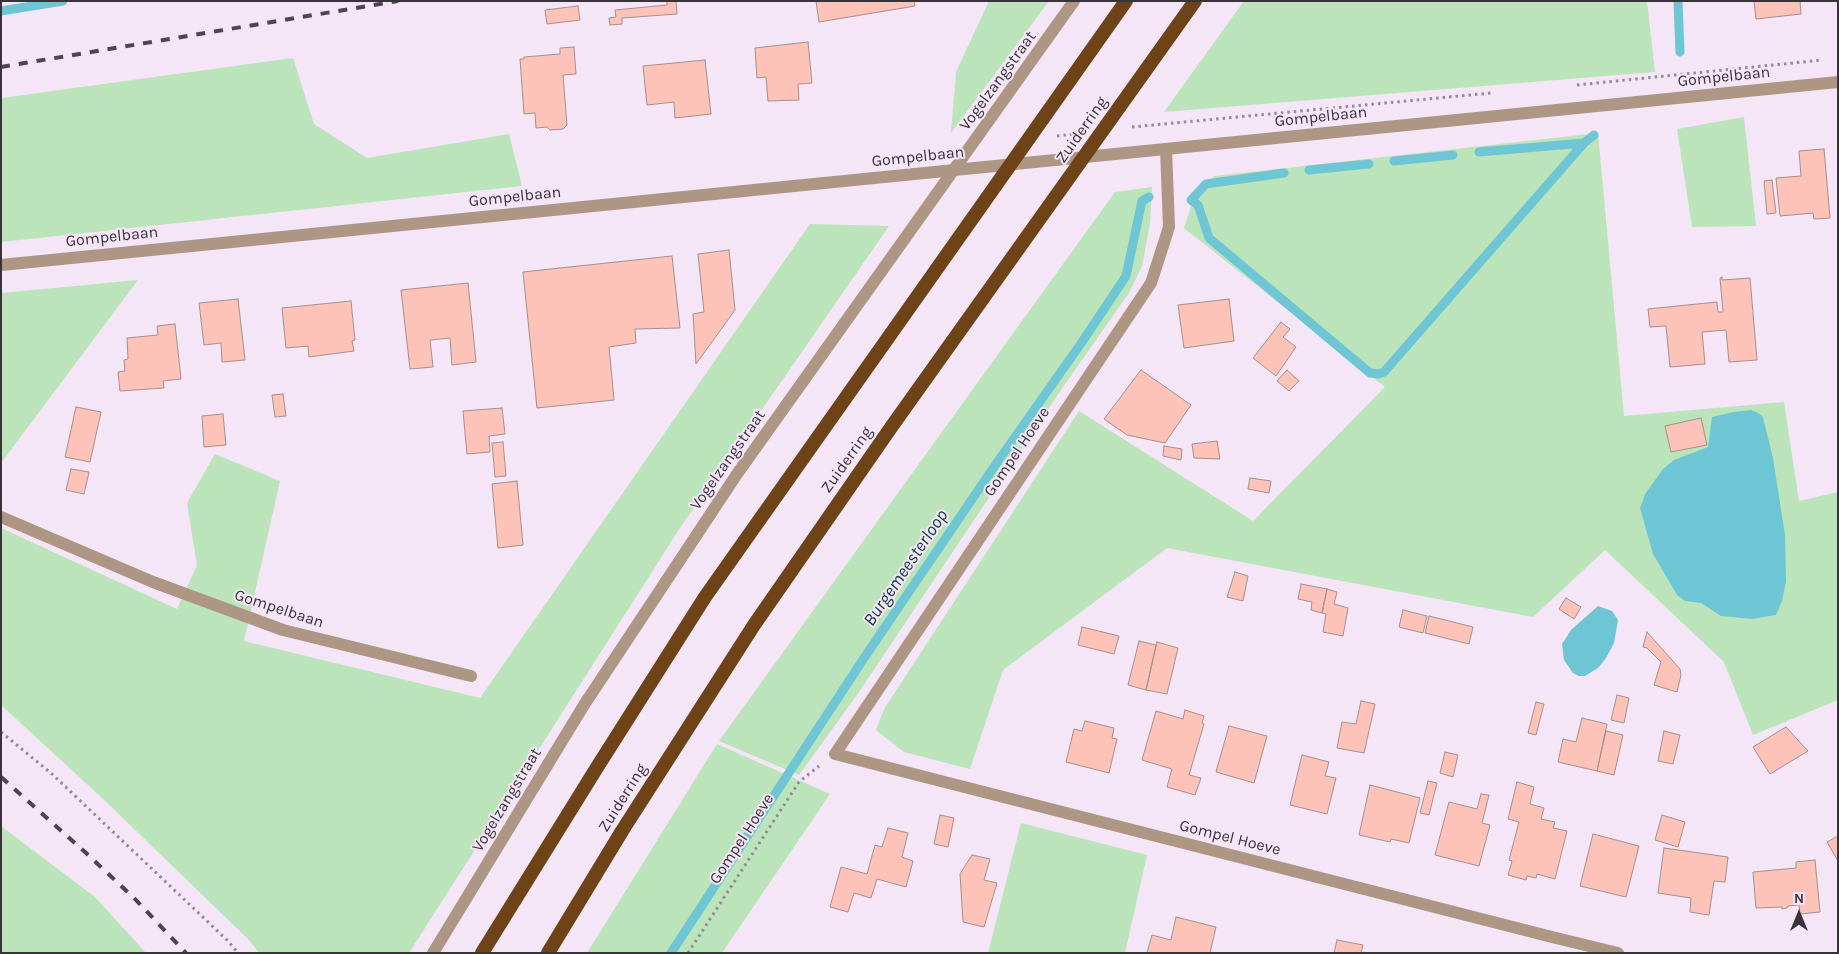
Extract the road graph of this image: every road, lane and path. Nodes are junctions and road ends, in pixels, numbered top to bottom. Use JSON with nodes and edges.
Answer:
{"nodes":[{"id":1,"x":1074,"y":1,"type":"edge"},
{"id":2,"x":1126,"y":1,"type":"edge"},
{"id":3,"x":1195,"y":1,"type":"edge"},
{"id":4,"x":1828,"y":60,"type":"dead end"},
{"id":5,"x":1838,"y":82,"type":"edge"},
{"id":6,"x":1574,"y":85,"type":"dead end"},
{"id":7,"x":1495,"y":93,"type":"dead end"},
{"id":8,"x":1162,"y":124,"type":"dead end"},
{"id":9,"x":1166,"y":149,"type":"junction"},
{"id":10,"x":1,"y":265,"type":"edge"},
{"id":11,"x":1,"y":516,"type":"edge"},
{"id":12,"x":470,"y":676,"type":"dead end"},
{"id":13,"x":1,"y":732,"type":"edge"},
{"id":14,"x":834,"y":754,"type":"junction"},
{"id":15,"x":238,"y":953,"type":"edge"},
{"id":16,"x":433,"y":953,"type":"edge"},
{"id":17,"x":482,"y":953,"type":"edge"},
{"id":18,"x":548,"y":953,"type":"edge"},
{"id":19,"x":688,"y":953,"type":"edge"},
{"id":20,"x":1618,"y":953,"type":"edge"}],
"edges":[{"from":1,"to":16,"type":"street","name":"Vogelzangstraat"},
{"from":2,"to":17,"type":"highway"},
{"from":3,"to":18,"type":"highway","name":"Zuiderring"},
{"from":4,"to":6,"type":"path"},
{"from":5,"to":9,"type":"street","name":"Gompelbaan"},
{"from":7,"to":8,"type":"path"},
{"from":9,"to":10,"type":"street","name":"Gompelbaan"},
{"from":9,"to":14,"type":"street","name":"Gompel Hoeve"},
{"from":11,"to":12,"type":"street","name":"Gompelbaan"},
{"from":13,"to":15,"type":"path"},
{"from":14,"to":19,"type":"path","name":"Gompel Hoeve"},
{"from":14,"to":20,"type":"street","name":"Gompel Hoeve"}]}
